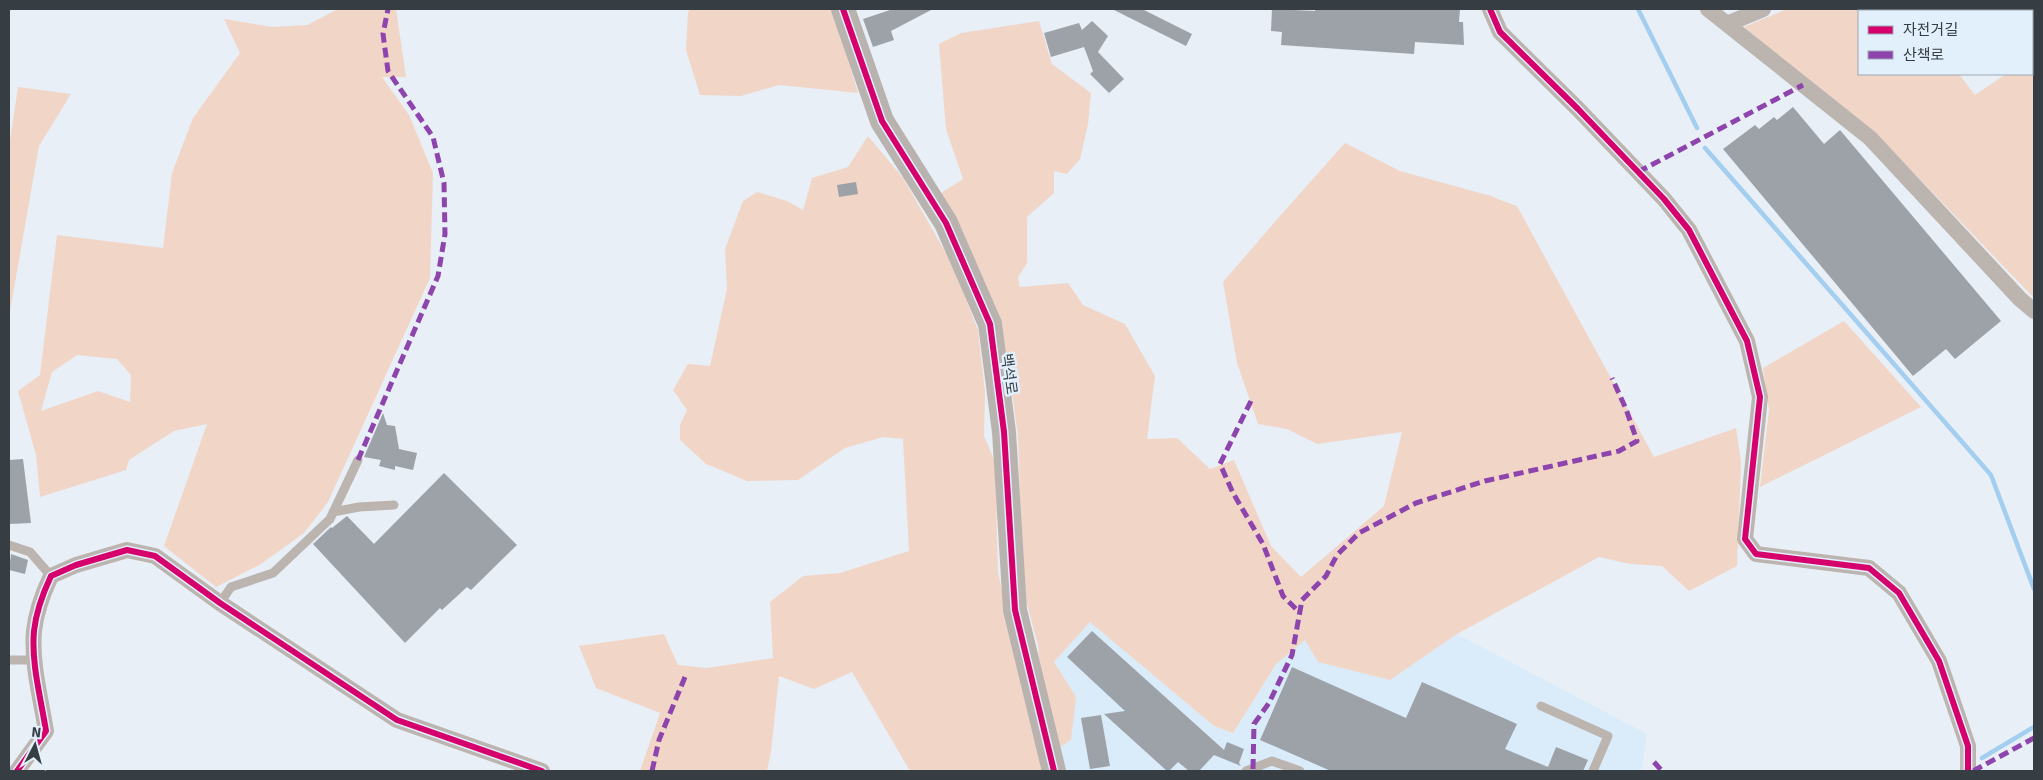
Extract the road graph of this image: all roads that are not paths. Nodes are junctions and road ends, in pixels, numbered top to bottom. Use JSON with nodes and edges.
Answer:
{"nodes":[{"id":1,"x":1490,"y":9,"type":"edge"},
{"id":2,"x":1708,"y":9,"type":"edge"},
{"id":3,"x":1763,"y":9,"type":"edge"},
{"id":4,"x":848,"y":10,"type":"edge"},
{"id":5,"x":1727,"y":24,"type":"junction"},
{"id":6,"x":2034,"y":311,"type":"edge"},
{"id":7,"x":358,"y":460,"type":"dead end"},
{"id":8,"x":394,"y":505,"type":"dead end"},
{"id":9,"x":333,"y":512,"type":"junction"},
{"id":10,"x":9,"y":545,"type":"edge"},
{"id":11,"x":51,"y":576,"type":"junction"},
{"id":12,"x":220,"y":603,"type":"junction"},
{"id":13,"x":9,"y":660,"type":"edge"},
{"id":14,"x":35,"y":660,"type":"junction"},
{"id":15,"x":1541,"y":706,"type":"dead end"},
{"id":16,"x":17,"y":771,"type":"edge"},
{"id":17,"x":542,"y":771,"type":"edge"},
{"id":18,"x":1054,"y":771,"type":"edge"},
{"id":19,"x":1246,"y":771,"type":"edge"},
{"id":20,"x":1300,"y":771,"type":"edge"},
{"id":21,"x":1593,"y":771,"type":"edge"},
{"id":22,"x":1968,"y":771,"type":"edge"}],
"edges":[{"from":1,"to":22,"type":"street"},
{"from":2,"to":5,"type":"street"},
{"from":3,"to":5,"type":"street"},
{"from":4,"to":18,"type":"street","name":"백석로"},
{"from":5,"to":6,"type":"street"},
{"from":7,"to":9,"type":"lane"},
{"from":8,"to":9,"type":"lane"},
{"from":9,"to":12,"type":"lane"},
{"from":10,"to":11,"type":"lane"},
{"from":11,"to":12,"type":"street"},
{"from":11,"to":14,"type":"street"},
{"from":12,"to":17,"type":"street"},
{"from":13,"to":14,"type":"lane"},
{"from":14,"to":16,"type":"street"},
{"from":15,"to":21,"type":"lane"},
{"from":19,"to":20,"type":"lane"}]}
